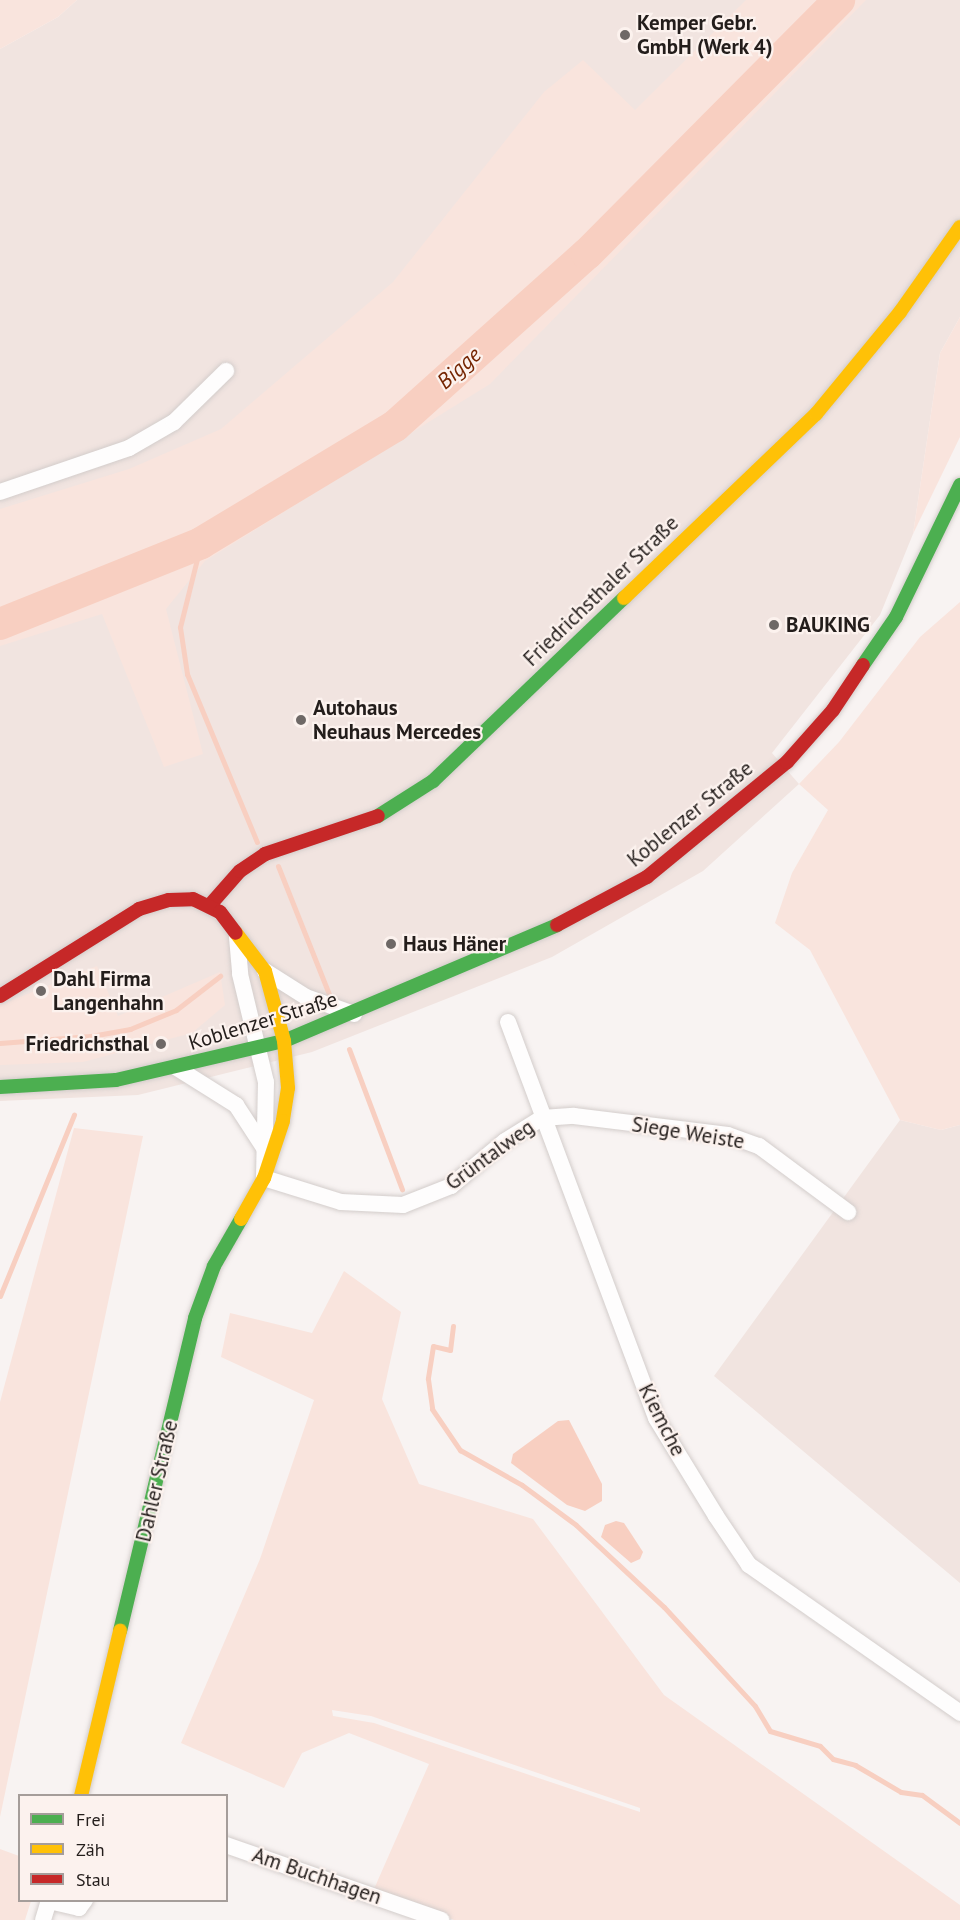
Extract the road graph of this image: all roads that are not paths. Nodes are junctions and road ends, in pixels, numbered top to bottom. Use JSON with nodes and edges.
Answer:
{"nodes":[{"id":1,"x":960,"y":227,"type":"edge"},
{"id":2,"x":226,"y":371,"type":"dead end"},
{"id":3,"x":960,"y":485,"type":"edge"},
{"id":4,"x":0,"y":492,"type":"edge"},
{"id":5,"x":210,"y":905,"type":"junction"},
{"id":6,"x":237,"y":937,"type":"junction"},
{"id":7,"x":265,"y":971,"type":"junction"},
{"id":8,"x":0,"y":996,"type":"edge"},
{"id":9,"x":354,"y":1014,"type":"junction"},
{"id":10,"x":508,"y":1022,"type":"dead end"},
{"id":11,"x":284,"y":1041,"type":"junction"},
{"id":12,"x":259,"y":1048,"type":"junction"},
{"id":13,"x":177,"y":1068,"type":"junction"},
{"id":14,"x":0,"y":1087,"type":"edge"},
{"id":15,"x":542,"y":1118,"type":"junction"},
{"id":16,"x":266,"y":1152,"type":"junction"},
{"id":17,"x":264,"y":1178,"type":"junction"},
{"id":18,"x":848,"y":1212,"type":"dead end"},
{"id":19,"x":960,"y":1713,"type":"edge"},
{"id":20,"x":81,"y":1794,"type":"edge"},
{"id":21,"x":228,"y":1846,"type":"edge"},
{"id":22,"x":49,"y":1902,"type":"edge"},
{"id":23,"x":53,"y":1902,"type":"edge"},
{"id":24,"x":83,"y":1910,"type":"edge"},
{"id":25,"x":42,"y":1920,"type":"edge"},
{"id":26,"x":441,"y":1920,"type":"edge"}],
"edges":[{"from":1,"to":5,"type":"street","name":"Friedrichsthaler Straße"},
{"from":2,"to":4,"type":"street"},
{"from":3,"to":9,"type":"street","name":"Koblenzer Straße"},
{"from":5,"to":6,"type":"street"},
{"from":5,"to":8,"type":"street"},
{"from":6,"to":7,"type":"street"},
{"from":6,"to":12,"type":"street","name":"Dahler Straße"},
{"from":7,"to":9,"type":"street"},
{"from":7,"to":11,"type":"street","name":"Dahler Straße"},
{"from":9,"to":11,"type":"street","name":"Koblenzer Straße"},
{"from":10,"to":15,"type":"street","name":"Kiemche"},
{"from":11,"to":12,"type":"street","name":"Koblenzer Straße"},
{"from":11,"to":17,"type":"street","name":"Dahler Straße"},
{"from":12,"to":13,"type":"street","name":"Koblenzer Straße"},
{"from":12,"to":16,"type":"street","name":"Dahler Straße"},
{"from":13,"to":14,"type":"street","name":"Koblenzer Straße"},
{"from":13,"to":16,"type":"street"},
{"from":15,"to":17,"type":"street","name":"Grüntalweg"},
{"from":15,"to":18,"type":"street","name":"Siege Weiste"},
{"from":15,"to":19,"type":"street","name":"Kiemche"},
{"from":16,"to":17,"type":"street","name":"Dahler Straße"},
{"from":17,"to":20,"type":"street","name":"Dahler Straße"},
{"from":21,"to":26,"type":"street","name":"Am Buchhagen"},
{"from":22,"to":25,"type":"street"},
{"from":23,"to":24,"type":"street"}]}
